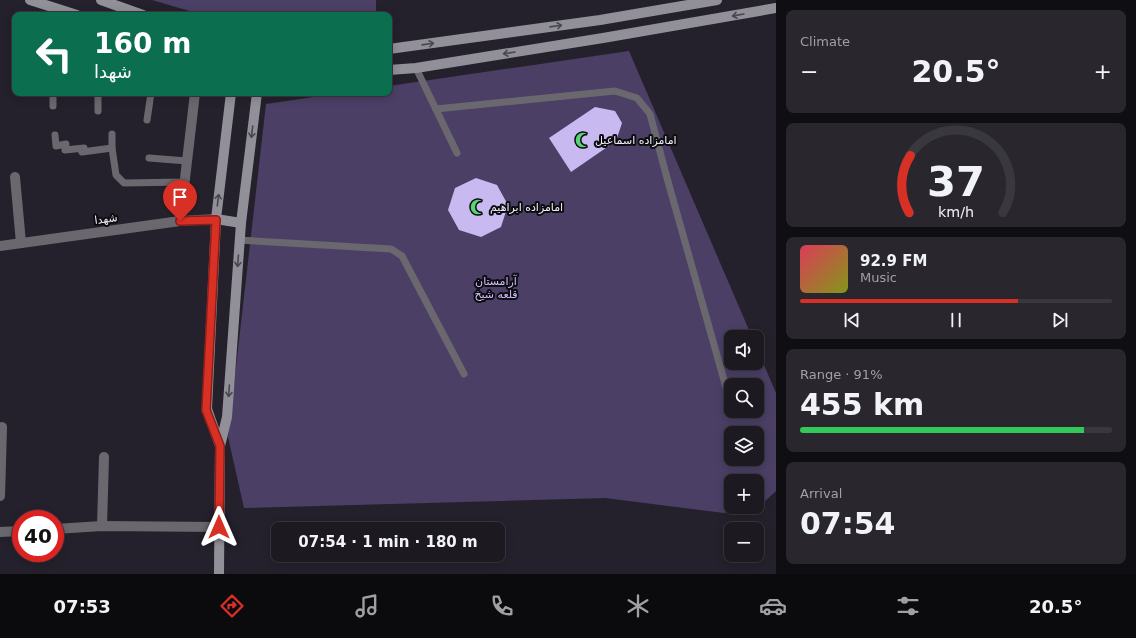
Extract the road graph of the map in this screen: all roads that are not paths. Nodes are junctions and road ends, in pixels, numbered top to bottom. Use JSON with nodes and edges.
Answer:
{"nodes":[{"id":1,"x":30,"y":0,"type":"edge"},
{"id":2,"x":101,"y":0,"type":"edge"},
{"id":3,"x":717,"y":0,"type":"edge"},
{"id":4,"x":776,"y":8,"type":"edge"},
{"id":5,"x":50,"y":10,"type":"edge"},
{"id":6,"x":61,"y":12,"type":"edge"},
{"id":7,"x":135,"y":12,"type":"edge"},
{"id":8,"x":600,"y":20,"type":"junction"},
{"id":9,"x":603,"y":38,"type":"junction"},
{"id":10,"x":392,"y":49,"type":"edge"},
{"id":11,"x":416,"y":68,"type":"junction"},
{"id":12,"x":392,"y":70,"type":"edge"},
{"id":13,"x":53,"y":96,"type":"edge"},
{"id":14,"x":98,"y":96,"type":"edge"},
{"id":15,"x":151,"y":96,"type":"edge"},
{"id":16,"x":195,"y":96,"type":"edge"},
{"id":17,"x":232,"y":96,"type":"edge"},
{"id":18,"x":257,"y":96,"type":"edge"},
{"id":19,"x":53,"y":106,"type":"dead end"},
{"id":20,"x":436,"y":109,"type":"junction"},
{"id":21,"x":98,"y":111,"type":"dead end"},
{"id":22,"x":147,"y":120,"type":"dead end"},
{"id":23,"x":112,"y":134,"type":"dead end"},
{"id":24,"x":55,"y":136,"type":"dead end"},
{"id":25,"x":112,"y":148,"type":"junction"},
{"id":26,"x":457,"y":153,"type":"dead end"},
{"id":27,"x":149,"y":158,"type":"dead end"},
{"id":28,"x":187,"y":161,"type":"junction"},
{"id":29,"x":15,"y":177,"type":"dead end"},
{"id":30,"x":184,"y":182,"type":"junction"},
{"id":31,"x":216,"y":220,"type":"junction"},
{"id":32,"x":180,"y":221,"type":"junction"},
{"id":33,"x":241,"y":223,"type":"junction"},
{"id":34,"x":239,"y":240,"type":"junction"},
{"id":35,"x":21,"y":243,"type":"junction"},
{"id":36,"x":0,"y":246,"type":"edge"},
{"id":37,"x":464,"y":374,"type":"dead end"},
{"id":38,"x":724,"y":380,"type":"edge"},
{"id":39,"x":2,"y":427,"type":"dead end"},
{"id":40,"x":220,"y":446,"type":"junction"},
{"id":41,"x":104,"y":457,"type":"dead end"},
{"id":42,"x":0,"y":496,"type":"edge"},
{"id":43,"x":102,"y":526,"type":"junction"},
{"id":44,"x":219,"y":527,"type":"junction"},
{"id":45,"x":64,"y":528,"type":"edge"},
{"id":46,"x":12,"y":531,"type":"edge"},
{"id":47,"x":0,"y":532,"type":"edge"},
{"id":48,"x":219,"y":574,"type":"edge"}],
"edges":[{"from":1,"to":5,"type":"street"},
{"from":2,"to":7,"type":"street"},
{"from":3,"to":8,"type":"street"},
{"from":4,"to":9,"type":"street","one_way":true},
{"from":5,"to":6,"type":"street"},
{"from":8,"to":9,"type":"street"},
{"from":10,"to":8,"type":"street","one_way":true},
{"from":9,"to":11,"type":"street","one_way":true},
{"from":11,"to":12,"type":"street"},
{"from":11,"to":20,"type":"lane"},
{"from":13,"to":19,"type":"lane"},
{"from":14,"to":21,"type":"lane"},
{"from":15,"to":22,"type":"lane"},
{"from":16,"to":28,"type":"street"},
{"from":31,"to":17,"type":"street","one_way":true},
{"from":18,"to":33,"type":"street","one_way":true},
{"from":20,"to":26,"type":"lane"},
{"from":20,"to":38,"type":"lane"},
{"from":23,"to":25,"type":"lane"},
{"from":24,"to":25,"type":"lane"},
{"from":25,"to":30,"type":"lane"},
{"from":27,"to":28,"type":"lane"},
{"from":28,"to":30,"type":"street"},
{"from":29,"to":35,"type":"street"},
{"from":30,"to":32,"type":"street"},
{"from":31,"to":32,"type":"street","name":"شهدا"},
{"from":31,"to":33,"type":"street"},
{"from":31,"to":40,"type":"street"},
{"from":32,"to":35,"type":"street","name":"شهدا"},
{"from":33,"to":34,"type":"street"},
{"from":34,"to":37,"type":"lane"},
{"from":34,"to":40,"type":"street","one_way":true},
{"from":35,"to":36,"type":"street","name":"شهدا"},
{"from":39,"to":42,"type":"street"},
{"from":40,"to":44,"type":"street"},
{"from":41,"to":43,"type":"street"},
{"from":43,"to":44,"type":"street"},
{"from":43,"to":45,"type":"street"},
{"from":44,"to":48,"type":"street"},
{"from":46,"to":47,"type":"street"}]}
